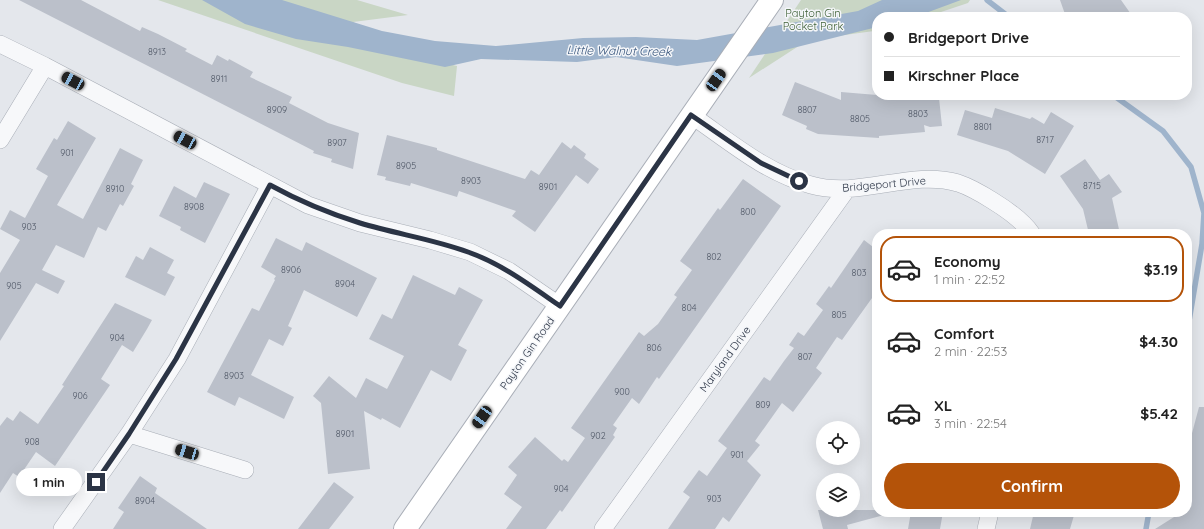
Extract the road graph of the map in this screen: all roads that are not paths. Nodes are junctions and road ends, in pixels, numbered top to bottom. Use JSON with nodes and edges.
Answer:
{"nodes":[{"id":1,"x":767,"y":8,"type":"edge"},
{"id":2,"x":0,"y":44,"type":"edge"},
{"id":3,"x":45,"y":66,"type":"junction"},
{"id":4,"x":691,"y":115,"type":"junction"},
{"id":5,"x":0,"y":140,"type":"edge"},
{"id":6,"x":270,"y":185,"type":"junction"},
{"id":7,"x":847,"y":189,"type":"junction"},
{"id":8,"x":1027,"y":229,"type":"edge"},
{"id":9,"x":560,"y":306,"type":"junction"},
{"id":10,"x":129,"y":434,"type":"junction"},
{"id":11,"x":245,"y":470,"type":"dead end"},
{"id":12,"x":989,"y":517,"type":"edge"},
{"id":13,"x":62,"y":529,"type":"edge"},
{"id":14,"x":405,"y":529,"type":"edge"},
{"id":15,"x":603,"y":529,"type":"edge"},
{"id":16,"x":986,"y":529,"type":"edge"}],
"edges":[{"from":1,"to":4,"type":"street","name":"Payton Gin Road"},
{"from":2,"to":3,"type":"street"},
{"from":3,"to":5,"type":"street"},
{"from":3,"to":6,"type":"street"},
{"from":4,"to":7,"type":"street","name":"Bridgeport Drive"},
{"from":4,"to":9,"type":"street","name":"Payton Gin Road"},
{"from":6,"to":9,"type":"street"},
{"from":6,"to":10,"type":"street"},
{"from":7,"to":8,"type":"street","name":"Bridgeport Drive"},
{"from":7,"to":15,"type":"street","name":"Maryland Drive"},
{"from":9,"to":14,"type":"street","name":"Payton Gin Road"},
{"from":10,"to":11,"type":"street"},
{"from":10,"to":13,"type":"street"},
{"from":12,"to":16,"type":"street"}]}
